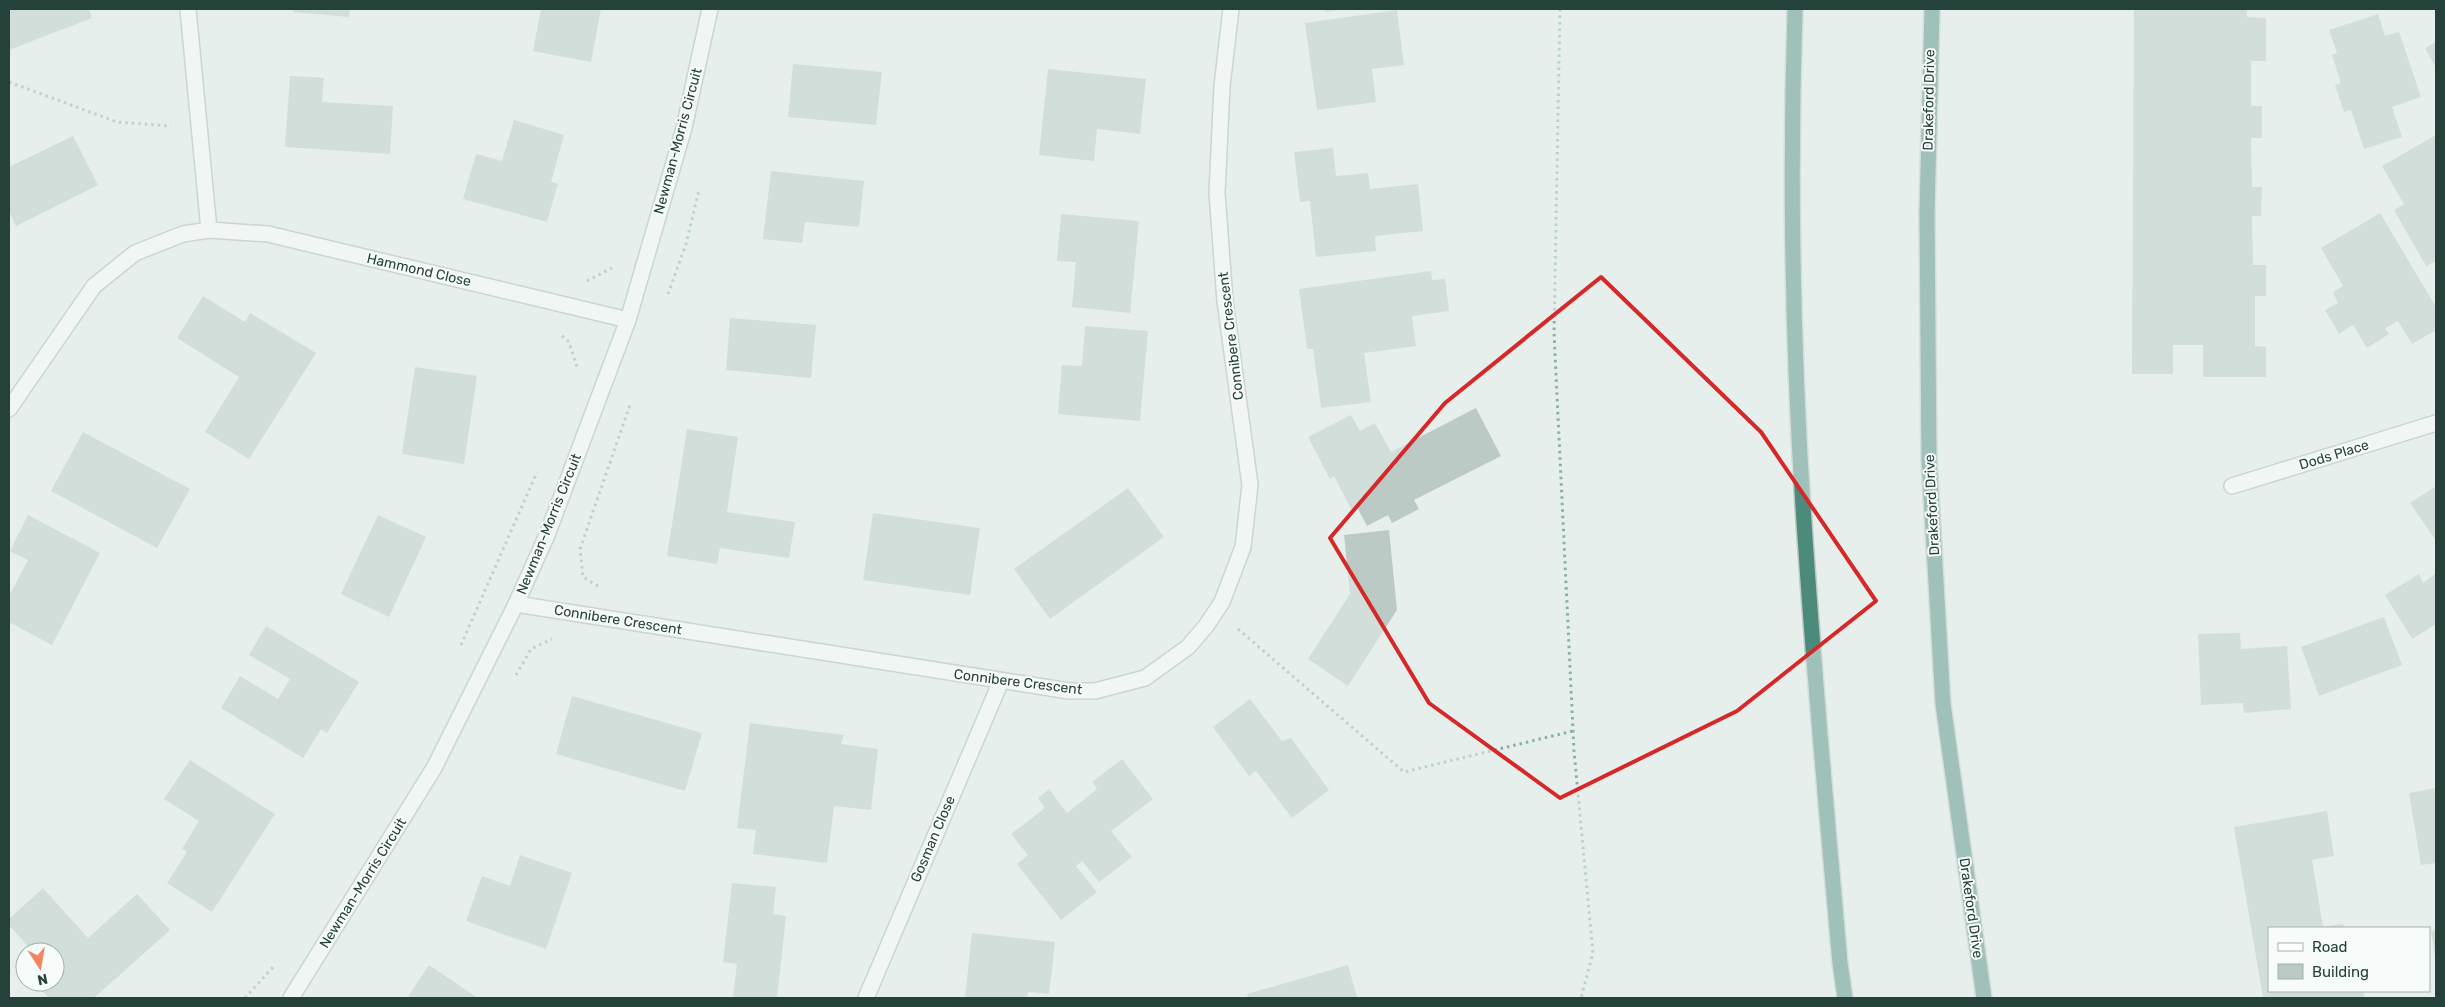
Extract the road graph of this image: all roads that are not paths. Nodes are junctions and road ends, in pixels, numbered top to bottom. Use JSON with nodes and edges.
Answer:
{"nodes":[{"id":1,"x":188,"y":9,"type":"edge"},
{"id":2,"x":710,"y":9,"type":"edge"},
{"id":3,"x":1231,"y":9,"type":"edge"},
{"id":4,"x":1795,"y":9,"type":"edge"},
{"id":5,"x":1932,"y":9,"type":"edge"},
{"id":6,"x":209,"y":230,"type":"junction"},
{"id":7,"x":628,"y":320,"type":"junction"},
{"id":8,"x":9,"y":409,"type":"edge"},
{"id":9,"x":2436,"y":423,"type":"edge"},
{"id":10,"x":2232,"y":486,"type":"dead end"},
{"id":11,"x":516,"y":604,"type":"junction"},
{"id":12,"x":1001,"y":681,"type":"junction"},
{"id":13,"x":291,"y":998,"type":"edge"},
{"id":14,"x":866,"y":998,"type":"edge"},
{"id":15,"x":1845,"y":998,"type":"edge"},
{"id":16,"x":1984,"y":998,"type":"edge"}],
"edges":[{"from":1,"to":6,"type":"street"},
{"from":2,"to":7,"type":"street","name":"Newman-Morris Circuit"},
{"from":3,"to":12,"type":"street","name":"Connibere Crescent"},
{"from":4,"to":15,"type":"highway"},
{"from":5,"to":16,"type":"highway","name":"Drakeford Drive"},
{"from":6,"to":7,"type":"street","name":"Hammond Close"},
{"from":6,"to":8,"type":"street","name":"Hammond Close"},
{"from":7,"to":11,"type":"street","name":"Newman-Morris Circuit"},
{"from":9,"to":10,"type":"street","name":"Dods Place"},
{"from":11,"to":12,"type":"street","name":"Connibere Crescent"},
{"from":11,"to":13,"type":"street","name":"Newman-Morris Circuit"},
{"from":12,"to":14,"type":"street","name":"Gosman Close"}]}
